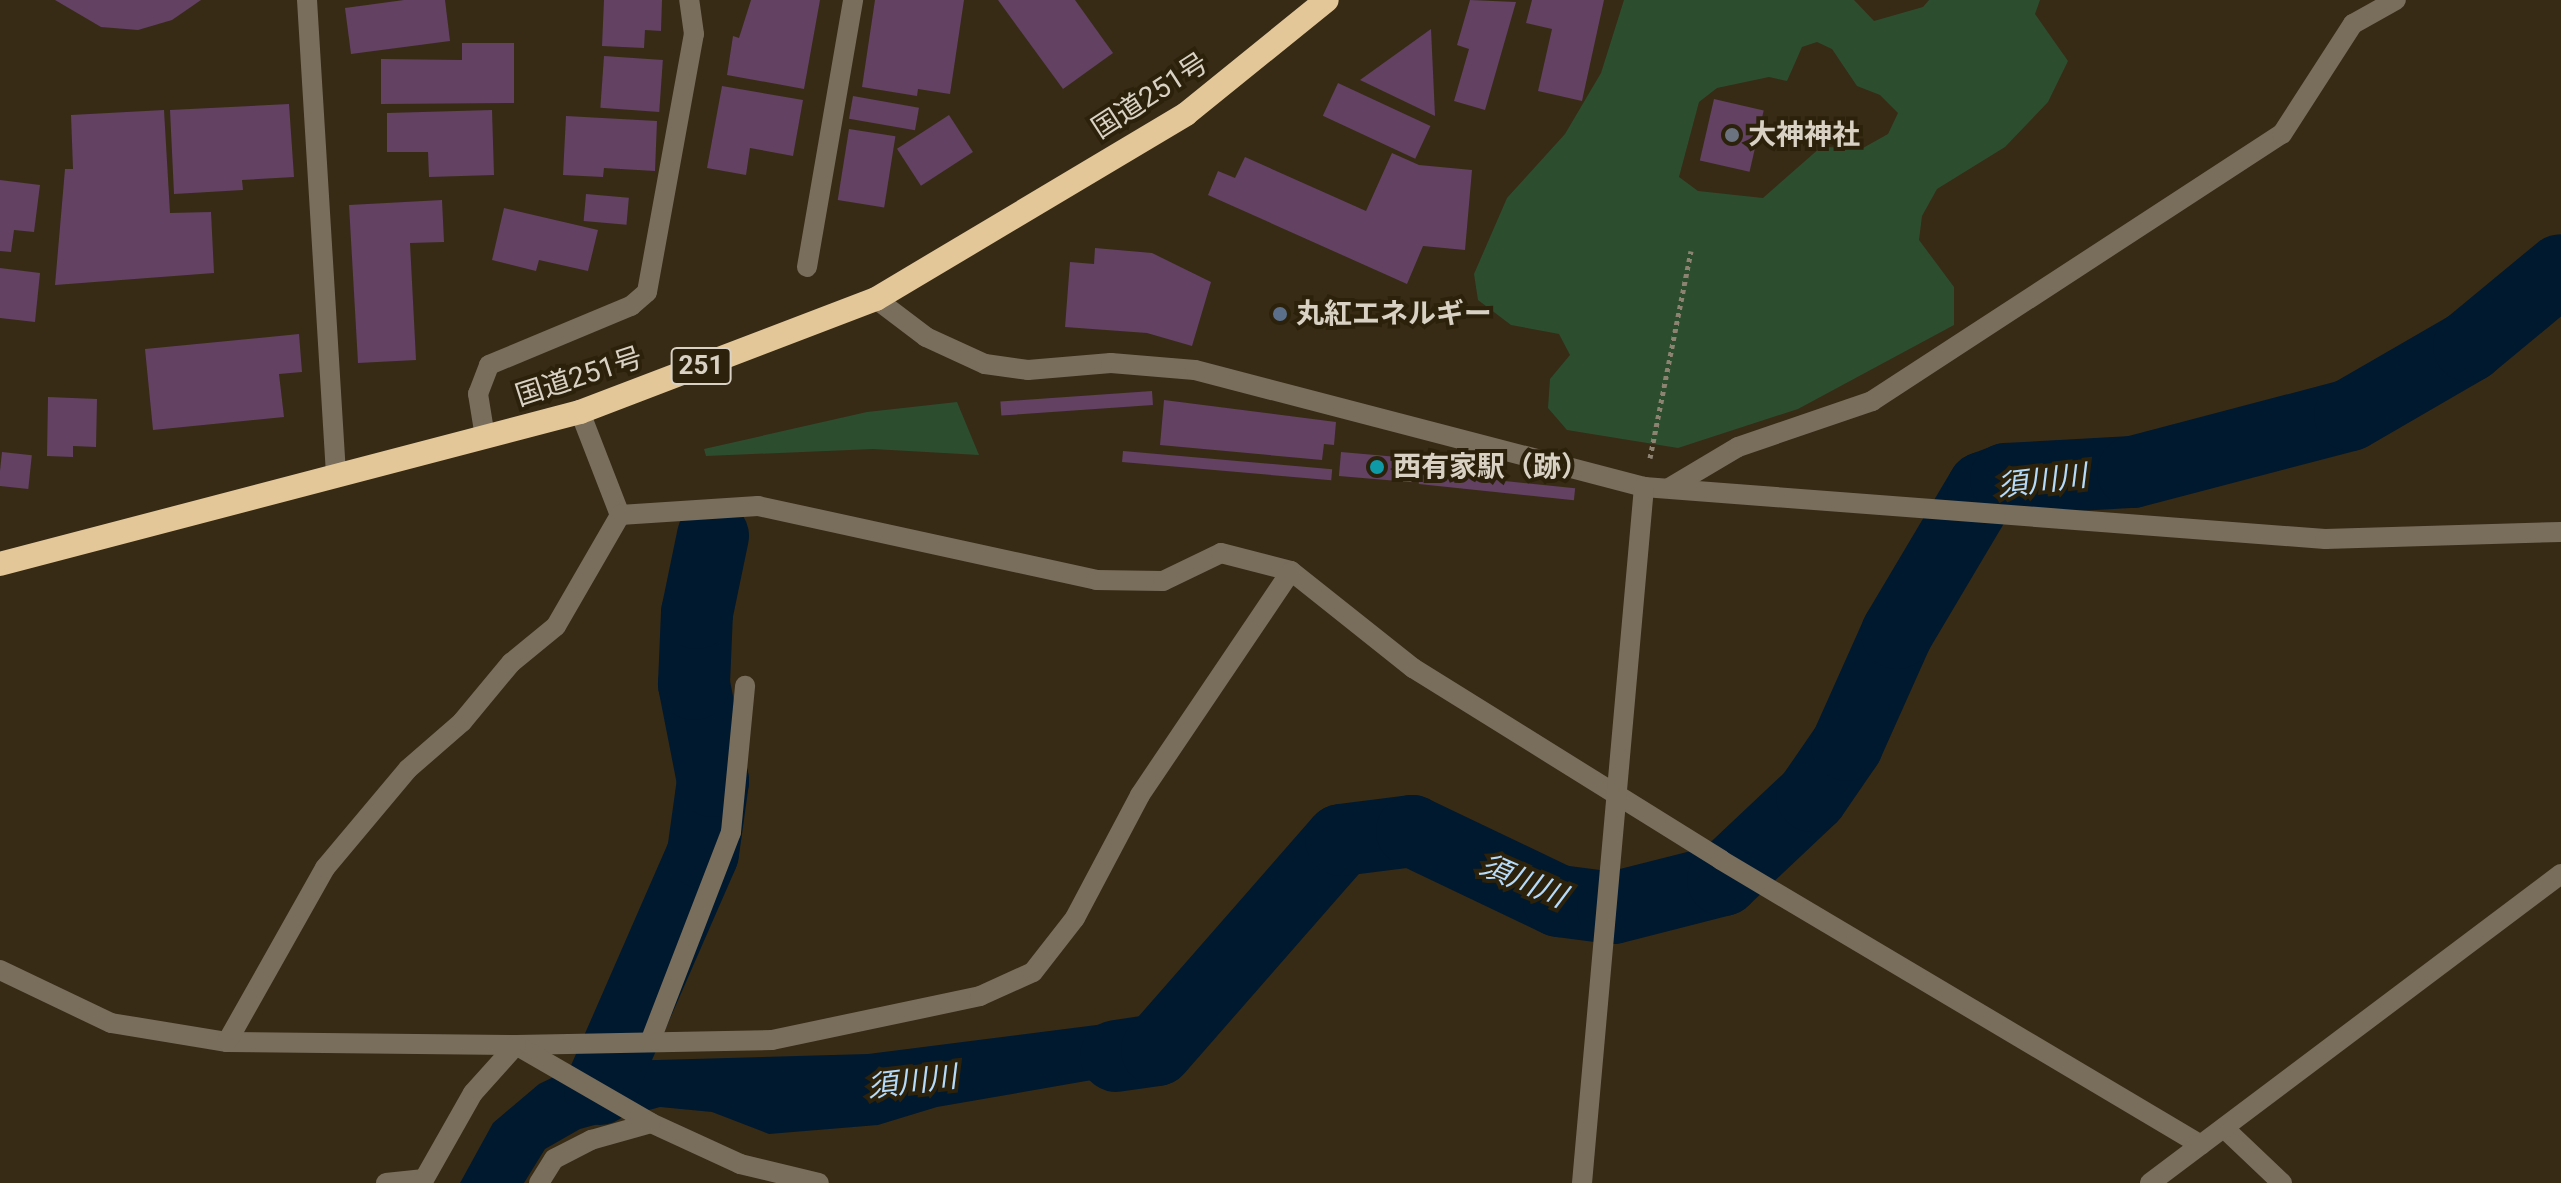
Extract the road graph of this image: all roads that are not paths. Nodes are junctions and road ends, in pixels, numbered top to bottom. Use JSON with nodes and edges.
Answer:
{"nodes":[{"id":1,"x":307,"y":0,"type":"edge"},
{"id":2,"x":689,"y":0,"type":"edge"},
{"id":3,"x":853,"y":0,"type":"edge"},
{"id":4,"x":1327,"y":0,"type":"edge"},
{"id":5,"x":2391,"y":1,"type":"edge"},
{"id":6,"x":807,"y":267,"type":"dead end"},
{"id":7,"x":876,"y":299,"type":"junction"},
{"id":8,"x":580,"y":412,"type":"junction"},
{"id":9,"x":485,"y":437,"type":"junction"},
{"id":10,"x":336,"y":476,"type":"junction"},
{"id":11,"x":1644,"y":487,"type":"junction"},
{"id":12,"x":1669,"y":488,"type":"junction"},
{"id":13,"x":620,"y":515,"type":"junction"},
{"id":14,"x":2561,"y":532,"type":"edge"},
{"id":15,"x":0,"y":564,"type":"edge"},
{"id":16,"x":1291,"y":571,"type":"junction"},
{"id":17,"x":745,"y":686,"type":"dead end"},
{"id":18,"x":1617,"y":793,"type":"junction"},
{"id":19,"x":2561,"y":874,"type":"edge"},
{"id":20,"x":0,"y":970,"type":"edge"},
{"id":21,"x":227,"y":1042,"type":"junction"},
{"id":22,"x":641,"y":1042,"type":"junction"},
{"id":23,"x":516,"y":1045,"type":"junction"},
{"id":24,"x":646,"y":1120,"type":"junction"},
{"id":25,"x":2224,"y":1128,"type":"junction"},
{"id":26,"x":2201,"y":1145,"type":"junction"},
{"id":27,"x":422,"y":1181,"type":"edge"},
{"id":28,"x":386,"y":1183,"type":"edge"},
{"id":29,"x":539,"y":1183,"type":"edge"},
{"id":30,"x":819,"y":1183,"type":"edge"},
{"id":31,"x":1582,"y":1183,"type":"edge"},
{"id":32,"x":2150,"y":1183,"type":"edge"},
{"id":33,"x":2282,"y":1183,"type":"edge"}],
"edges":[{"from":1,"to":10,"type":"street"},
{"from":2,"to":9,"type":"street"},
{"from":3,"to":6,"type":"street"},
{"from":4,"to":7,"type":"highway","name":"国道251号","number":"251"},
{"from":5,"to":12,"type":"street"},
{"from":7,"to":8,"type":"highway","name":"国道251号","number":"251"},
{"from":7,"to":11,"type":"street"},
{"from":8,"to":9,"type":"highway","name":"国道251号","number":"251"},
{"from":8,"to":13,"type":"street"},
{"from":9,"to":10,"type":"highway","name":"国道251号","number":"251"},
{"from":10,"to":15,"type":"highway","name":"国道251号","number":"251"},
{"from":11,"to":12,"type":"street"},
{"from":11,"to":18,"type":"street"},
{"from":12,"to":14,"type":"street"},
{"from":13,"to":16,"type":"street"},
{"from":13,"to":21,"type":"street"},
{"from":16,"to":18,"type":"street"},
{"from":16,"to":22,"type":"street"},
{"from":17,"to":22,"type":"street"},
{"from":18,"to":26,"type":"street"},
{"from":18,"to":31,"type":"street"},
{"from":19,"to":25,"type":"street"},
{"from":20,"to":21,"type":"street"},
{"from":21,"to":23,"type":"street"},
{"from":22,"to":23,"type":"street"},
{"from":23,"to":24,"type":"street"},
{"from":23,"to":27,"type":"street"},
{"from":24,"to":29,"type":"street"},
{"from":24,"to":30,"type":"street"},
{"from":25,"to":26,"type":"street"},
{"from":25,"to":33,"type":"street"},
{"from":26,"to":32,"type":"street"},
{"from":27,"to":28,"type":"street"}]}
